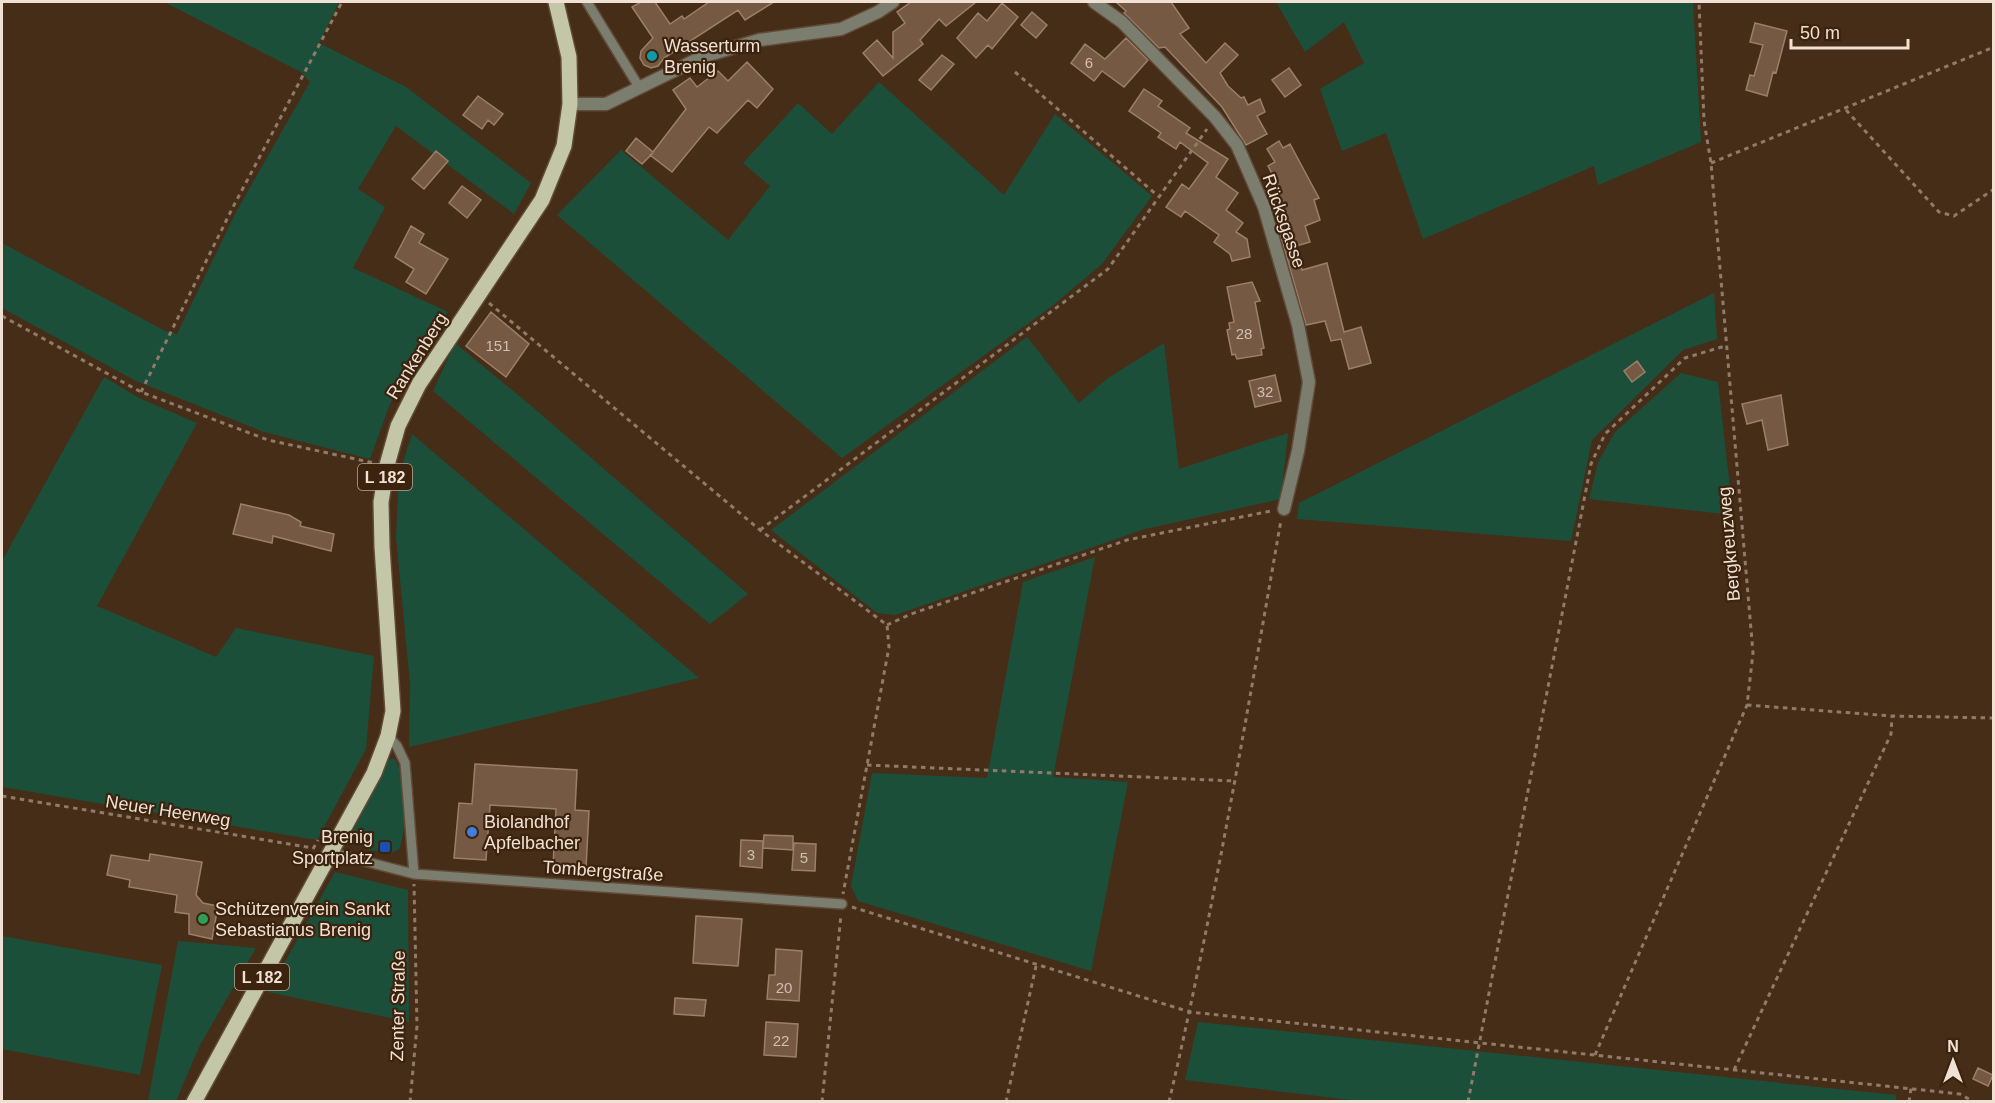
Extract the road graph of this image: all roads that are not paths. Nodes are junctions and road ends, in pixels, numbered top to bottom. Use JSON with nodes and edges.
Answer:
{"nodes":[{"id":1,"x":556,"y":2,"type":"edge"},
{"id":2,"x":587,"y":2,"type":"edge"},
{"id":3,"x":893,"y":2,"type":"edge"},
{"id":4,"x":1094,"y":2,"type":"edge"},
{"id":5,"x":639,"y":87,"type":"junction"},
{"id":6,"x":570,"y":104,"type":"junction"},
{"id":7,"x":1284,"y":508,"type":"road end"},
{"id":8,"x":388,"y":736,"type":"junction"},
{"id":9,"x":329,"y":852,"type":"junction"},
{"id":10,"x":414,"y":874,"type":"junction"},
{"id":11,"x":842,"y":904,"type":"road end"},
{"id":12,"x":195,"y":1101,"type":"edge"}],
"edges":[{"from":1,"to":6,"type":"main road","name":"Rankenberg","number":"L 182"},
{"from":2,"to":5,"type":"lane"},
{"from":3,"to":5,"type":"street"},
{"from":4,"to":7,"type":"street","name":"Rücksgasse"},
{"from":5,"to":6,"type":"street"},
{"from":6,"to":8,"type":"main road","name":"Rankenberg","number":"L 182"},
{"from":8,"to":9,"type":"main road","name":"Rankenberg","number":"L 182"},
{"from":8,"to":10,"type":"lane"},
{"from":9,"to":10,"type":"lane","name":"Tombergstraße"},
{"from":9,"to":12,"type":"main road","number":"L 182"},
{"from":10,"to":11,"type":"lane","name":"Tombergstraße"}]}
